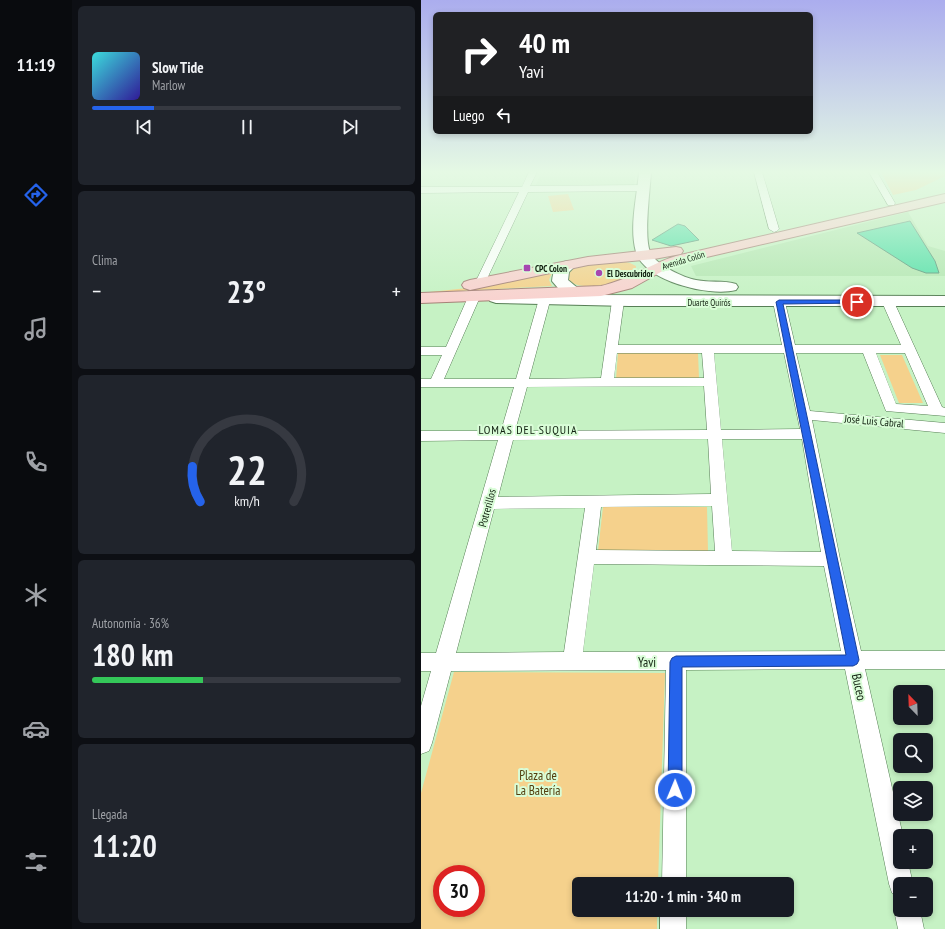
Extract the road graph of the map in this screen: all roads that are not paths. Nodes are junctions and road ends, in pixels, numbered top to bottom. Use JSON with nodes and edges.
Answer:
{"nodes":[{"id":1,"x":512,"y":215,"type":"edge"},
{"id":2,"x":643,"y":215,"type":"edge"},
{"id":3,"x":770,"y":215,"type":"edge"},
{"id":4,"x":833,"y":215,"type":"edge"},
{"id":5,"x":870,"y":215,"type":"edge"},
{"id":6,"x":774,"y":229,"type":"junction"},
{"id":7,"x":645,"y":256,"type":"junction"},
{"id":8,"x":567,"y":266,"type":"junction"},
{"id":9,"x":657,"y":268,"type":"junction"},
{"id":10,"x":945,"y":286,"type":"edge"},
{"id":11,"x":421,"y":289,"type":"edge"},
{"id":12,"x":477,"y":290,"type":"junction"},
{"id":13,"x":576,"y":296,"type":"junction"},
{"id":14,"x":421,"y":298,"type":"edge"},
{"id":15,"x":545,"y":299,"type":"junction"},
{"id":16,"x":618,"y":301,"type":"junction"},
{"id":17,"x":945,"y":301,"type":"edge"},
{"id":18,"x":779,"y":302,"type":"junction"},
{"id":19,"x":888,"y":302,"type":"junction"},
{"id":20,"x":611,"y":349,"type":"junction"},
{"id":21,"x":708,"y":349,"type":"junction"},
{"id":22,"x":790,"y":349,"type":"junction"},
{"id":23,"x":868,"y":349,"type":"junction"},
{"id":24,"x":909,"y":349,"type":"junction"},
{"id":25,"x":421,"y":351,"type":"edge"},
{"id":26,"x":450,"y":351,"type":"junction"},
{"id":27,"x":522,"y":382,"type":"junction"},
{"id":28,"x":607,"y":382,"type":"junction"},
{"id":29,"x":711,"y":382,"type":"junction"},
{"id":30,"x":421,"y":383,"type":"edge"},
{"id":31,"x":436,"y":383,"type":"junction"},
{"id":32,"x":941,"y":412,"type":"edge"},
{"id":33,"x":803,"y":415,"type":"junction"},
{"id":34,"x":945,"y":428,"type":"edge"},
{"id":35,"x":715,"y":434,"type":"junction"},
{"id":36,"x":807,"y":434,"type":"junction"},
{"id":37,"x":506,"y":435,"type":"junction"},
{"id":38,"x":421,"y":436,"type":"edge"},
{"id":39,"x":719,"y":500,"type":"junction"},
{"id":40,"x":594,"y":502,"type":"junction"},
{"id":41,"x":488,"y":503,"type":"junction"},
{"id":42,"x":587,"y":557,"type":"junction"},
{"id":43,"x":724,"y":559,"type":"junction"},
{"id":44,"x":831,"y":559,"type":"junction"},
{"id":45,"x":853,"y":660,"type":"junction"},
{"id":46,"x":945,"y":660,"type":"edge"},
{"id":47,"x":421,"y":662,"type":"edge"},
{"id":48,"x":444,"y":662,"type":"junction"},
{"id":49,"x":572,"y":662,"type":"junction"},
{"id":50,"x":676,"y":662,"type":"junction"},
{"id":51,"x":421,"y":743,"type":"edge"},
{"id":52,"x":674,"y":877,"type":"edge"},
{"id":53,"x":900,"y":877,"type":"edge"},
{"id":54,"x":673,"y":917,"type":"edge"},
{"id":55,"x":908,"y":917,"type":"edge"},
{"id":56,"x":673,"y":929,"type":"edge"},
{"id":57,"x":911,"y":929,"type":"edge"}],
"edges":[{"from":1,"to":12,"type":"street"},
{"from":2,"to":7,"type":"main road"},
{"from":3,"to":6,"type":"street"},
{"from":4,"to":6,"type":"main road","name":"Avenida Colón"},
{"from":5,"to":9,"type":"main road","name":"Avenida Colón"},
{"from":6,"to":7,"type":"main road","name":"Avenida Colón"},
{"from":7,"to":8,"type":"main road","name":"Avenida Colón"},
{"from":7,"to":9,"type":"main road","name":"Duarte Quirós"},
{"from":8,"to":12,"type":"main road","name":"Avenida Colón"},
{"from":8,"to":13,"type":"main road"},
{"from":9,"to":10,"type":"main road","name":"Duarte Quirós"},
{"from":9,"to":13,"type":"main road","name":"Avenida Colón"},
{"from":11,"to":12,"type":"main road","name":"Avenida Colón"},
{"from":12,"to":13,"type":"main road","name":"Avenida Colón"},
{"from":12,"to":14,"type":"main road","name":"Avenida Colón"},
{"from":12,"to":15,"type":"main road","name":"Duarte Quirós"},
{"from":12,"to":26,"type":"street"},
{"from":13,"to":15,"type":"main road","name":"Duarte Quirós"},
{"from":13,"to":16,"type":"main road","name":"Duarte Quirós"},
{"from":15,"to":27,"type":"street","name":"Potrerillos"},
{"from":16,"to":18,"type":"main road","name":"Duarte Quirós"},
{"from":16,"to":20,"type":"street"},
{"from":17,"to":19,"type":"main road","name":"Duarte Quirós"},
{"from":18,"to":19,"type":"main road","name":"Duarte Quirós"},
{"from":18,"to":22,"type":"street","name":"Buceo"},
{"from":19,"to":24,"type":"street"},
{"from":20,"to":21,"type":"street"},
{"from":20,"to":28,"type":"street"},
{"from":21,"to":22,"type":"street"},
{"from":21,"to":29,"type":"street"},
{"from":22,"to":23,"type":"street"},
{"from":22,"to":33,"type":"street","name":"Buceo"},
{"from":23,"to":24,"type":"street"},
{"from":23,"to":32,"type":"street"},
{"from":24,"to":32,"type":"street"},
{"from":25,"to":26,"type":"street"},
{"from":26,"to":31,"type":"street"},
{"from":27,"to":28,"type":"street"},
{"from":27,"to":31,"type":"street"},
{"from":27,"to":37,"type":"street","name":"Potrerillos"},
{"from":28,"to":29,"type":"street"},
{"from":29,"to":35,"type":"street"},
{"from":30,"to":31,"type":"street"},
{"from":33,"to":34,"type":"street","name":"José Luis Cabral"},
{"from":33,"to":36,"type":"street","name":"Buceo"},
{"from":35,"to":36,"type":"street"},
{"from":35,"to":37,"type":"street"},
{"from":35,"to":39,"type":"street"},
{"from":36,"to":44,"type":"street","name":"Buceo"},
{"from":37,"to":38,"type":"street"},
{"from":37,"to":41,"type":"street","name":"Potrerillos"},
{"from":39,"to":40,"type":"street"},
{"from":39,"to":43,"type":"street"},
{"from":40,"to":41,"type":"street"},
{"from":40,"to":42,"type":"street"},
{"from":41,"to":48,"type":"street","name":"Potrerillos"},
{"from":42,"to":43,"type":"street"},
{"from":42,"to":49,"type":"street"},
{"from":43,"to":44,"type":"street"},
{"from":44,"to":45,"type":"street","name":"Buceo"},
{"from":45,"to":46,"type":"street","name":"Yavi"},
{"from":45,"to":50,"type":"street","name":"Yavi"},
{"from":45,"to":53,"type":"street","name":"Buceo"},
{"from":47,"to":48,"type":"street","name":"Yavi"},
{"from":48,"to":49,"type":"street","name":"Yavi"},
{"from":48,"to":51,"type":"street","name":"Potrerillos"},
{"from":49,"to":50,"type":"street","name":"Yavi"},
{"from":50,"to":52,"type":"street"},
{"from":54,"to":56,"type":"street"},
{"from":55,"to":57,"type":"street"}]}
